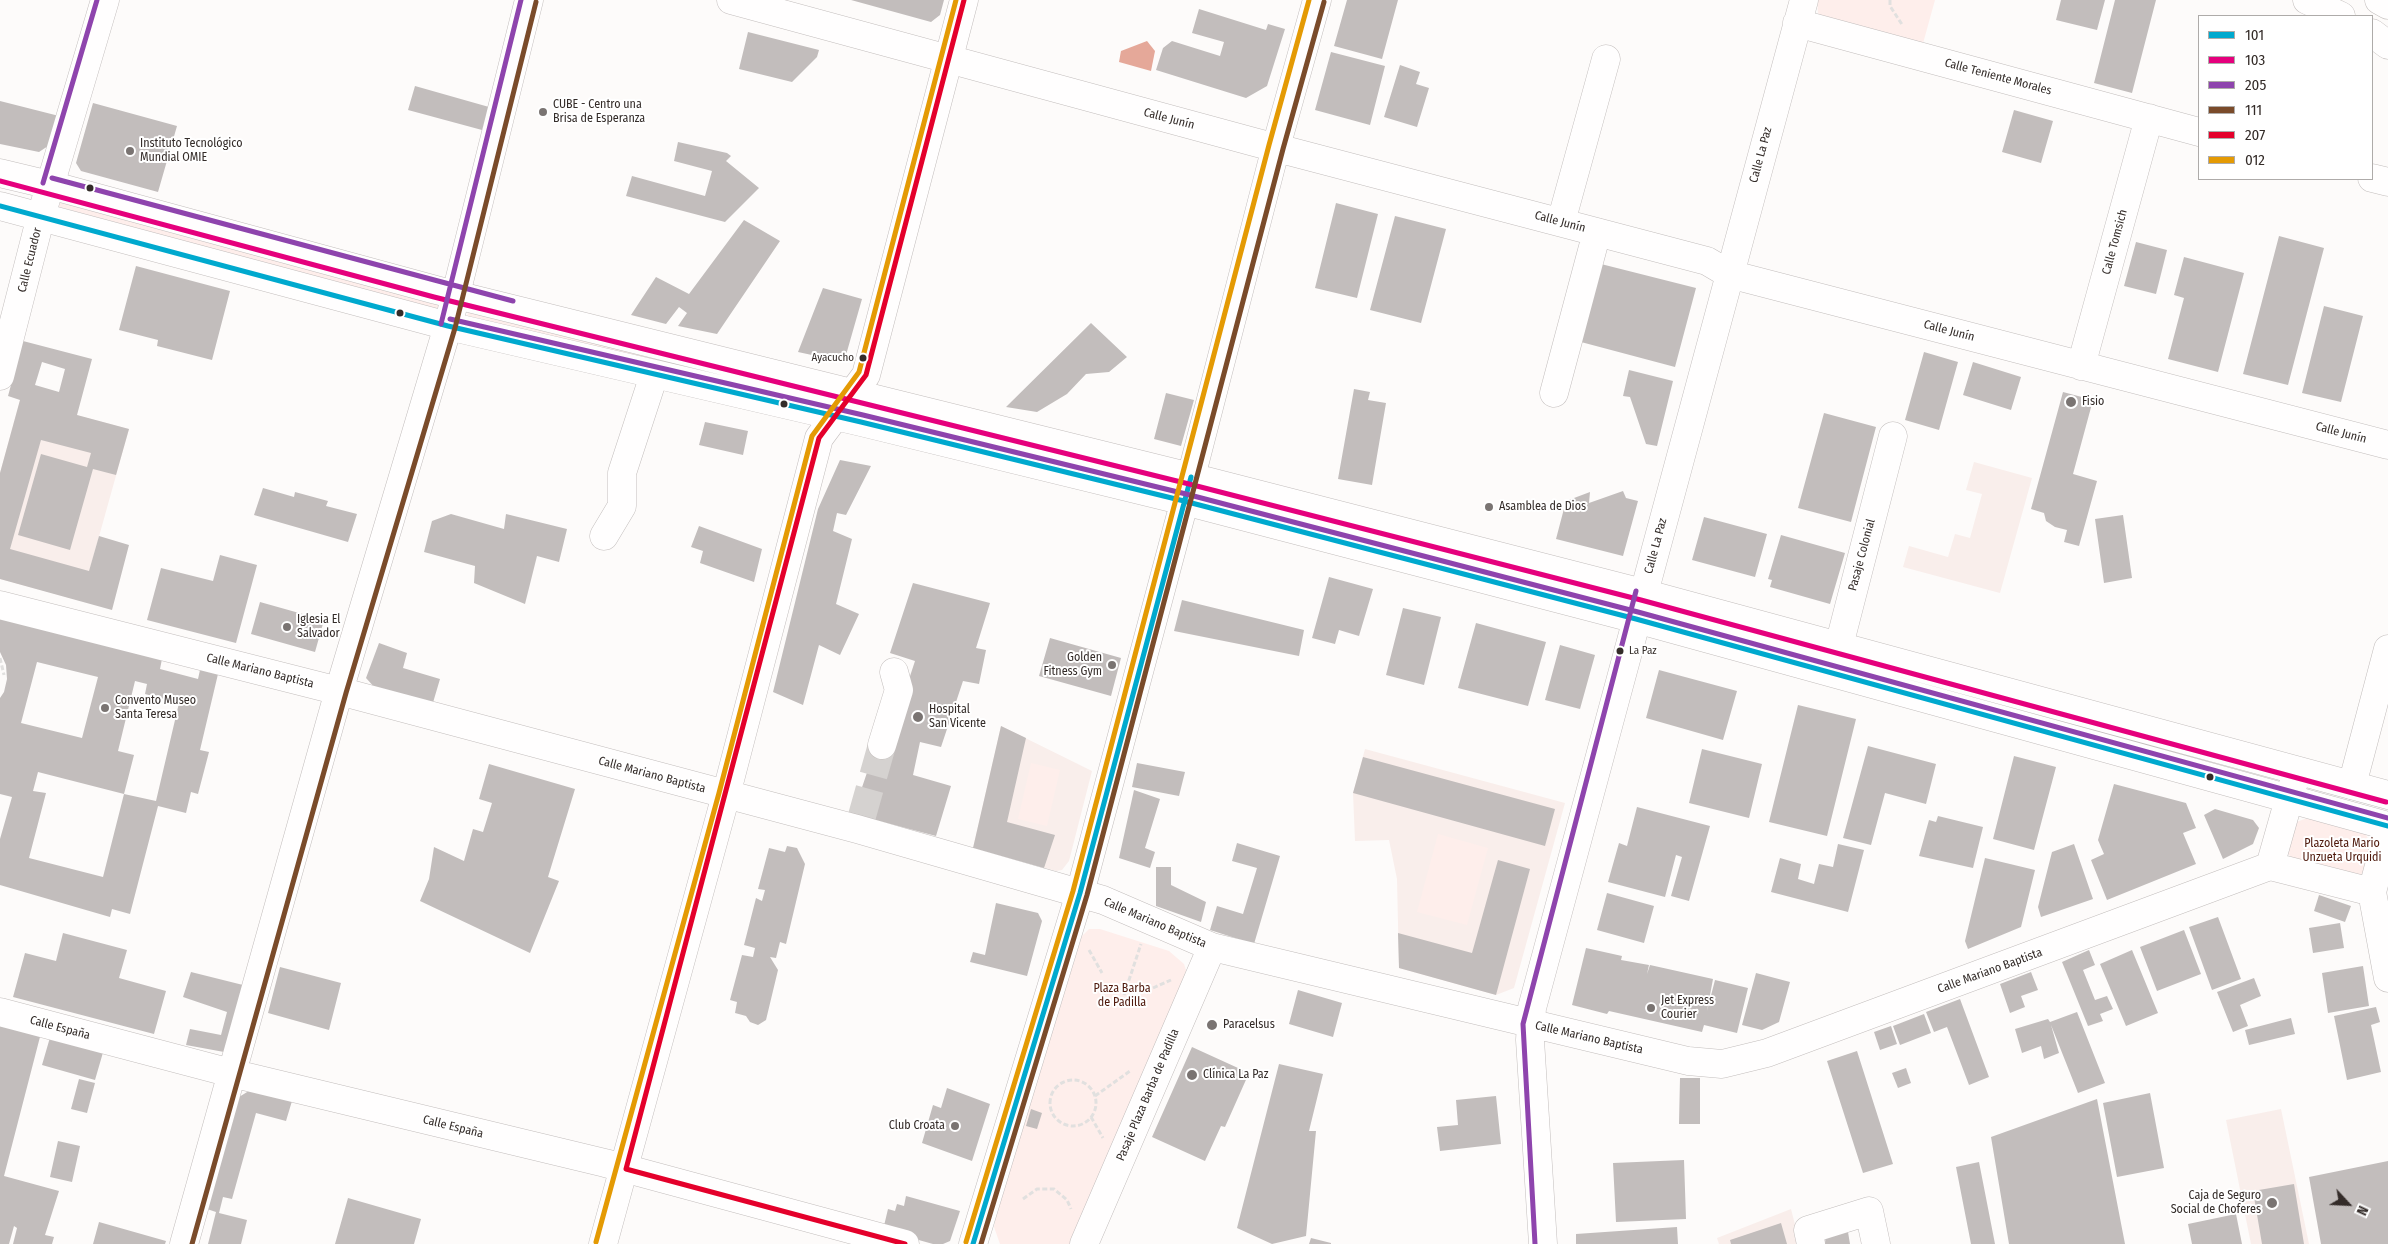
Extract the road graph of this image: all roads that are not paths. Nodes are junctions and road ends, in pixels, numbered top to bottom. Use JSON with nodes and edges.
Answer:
{"nodes":[{"id":1,"x":104,"y":0,"type":"edge"},
{"id":2,"x":529,"y":0,"type":"edge"},
{"id":3,"x":732,"y":0,"type":"edge"},
{"id":4,"x":964,"y":0,"type":"edge"},
{"id":5,"x":1317,"y":0,"type":"edge"},
{"id":6,"x":2307,"y":0,"type":"edge"},
{"id":7,"x":2379,"y":0,"type":"edge"},
{"id":8,"x":2388,"y":5,"type":"edge"},
{"id":9,"x":1801,"y":12,"type":"edge"},
{"id":10,"x":2339,"y":15,"type":"edge"},
{"id":11,"x":2373,"y":35,"type":"edge"},
{"id":12,"x":2388,"y":45,"type":"edge"},
{"id":13,"x":1606,"y":59,"type":"dead end"},
{"id":14,"x":948,"y":60,"type":"junction"},
{"id":15,"x":2149,"y":118,"type":"junction"},
{"id":16,"x":2198,"y":132,"type":"edge"},
{"id":17,"x":1276,"y":147,"type":"junction"},
{"id":18,"x":0,"y":173,"type":"edge"},
{"id":19,"x":2373,"y":178,"type":"edge"},
{"id":20,"x":2388,"y":182,"type":"edge"},
{"id":21,"x":50,"y":185,"type":"junction"},
{"id":22,"x":0,"y":206,"type":"edge"},
{"id":23,"x":41,"y":216,"type":"junction"},
{"id":24,"x":1561,"y":222,"type":"junction"},
{"id":25,"x":1597,"y":232,"type":"junction"},
{"id":26,"x":1729,"y":274,"type":"junction"},
{"id":27,"x":456,"y":295,"type":"junction"},
{"id":28,"x":448,"y":326,"type":"junction"},
{"id":29,"x":2081,"y":366,"type":"junction"},
{"id":30,"x":654,"y":375,"type":"junction"},
{"id":31,"x":0,"y":376,"type":"edge"},
{"id":32,"x":851,"y":393,"type":"junction"},
{"id":33,"x":1554,"y":393,"type":"dead end"},
{"id":34,"x":835,"y":416,"type":"junction"},
{"id":35,"x":1893,"y":436,"type":"dead end"},
{"id":36,"x":2388,"y":445,"type":"edge"},
{"id":37,"x":1188,"y":489,"type":"junction"},
{"id":38,"x":604,"y":536,"type":"dead end"},
{"id":39,"x":0,"y":605,"type":"edge"},
{"id":40,"x":1640,"y":606,"type":"junction"},
{"id":41,"x":1838,"y":646,"type":"junction"},
{"id":42,"x":2388,"y":649,"type":"edge"},
{"id":43,"x":894,"y":672,"type":"dead end"},
{"id":44,"x":1832,"y":673,"type":"junction"},
{"id":45,"x":339,"y":691,"type":"junction"},
{"id":46,"x":2032,"y":699,"type":"junction"},
{"id":47,"x":2024,"y":726,"type":"junction"},
{"id":48,"x":882,"y":745,"type":"tunnel mouth"},
{"id":49,"x":2297,"y":771,"type":"junction"},
{"id":50,"x":2352,"y":785,"type":"junction"},
{"id":51,"x":726,"y":795,"type":"junction"},
{"id":52,"x":2388,"y":795,"type":"edge"},
{"id":53,"x":2288,"y":800,"type":"junction"},
{"id":54,"x":2388,"y":826,"type":"edge"},
{"id":55,"x":2388,"y":832,"type":"edge"},
{"id":56,"x":2270,"y":866,"type":"junction"},
{"id":57,"x":2372,"y":892,"type":"junction"},
{"id":58,"x":1080,"y":893,"type":"junction"},
{"id":59,"x":1212,"y":947,"type":"junction"},
{"id":60,"x":2388,"y":978,"type":"edge"},
{"id":61,"x":0,"y":1012,"type":"edge"},
{"id":62,"x":1530,"y":1025,"type":"junction"},
{"id":63,"x":231,"y":1073,"type":"junction"},
{"id":64,"x":626,"y":1169,"type":"junction"},
{"id":65,"x":184,"y":1244,"type":"edge"},
{"id":66,"x":603,"y":1244,"type":"edge"},
{"id":67,"x":905,"y":1244,"type":"edge"},
{"id":68,"x":973,"y":1244,"type":"edge"},
{"id":69,"x":1084,"y":1244,"type":"edge"},
{"id":70,"x":1543,"y":1244,"type":"edge"},
{"id":71,"x":1811,"y":1244,"type":"edge"},
{"id":72,"x":1876,"y":1244,"type":"edge"}],
"edges":[{"from":1,"to":21,"type":"street","name":"Calle Ecuador"},
{"from":2,"to":27,"type":"street"},
{"from":3,"to":14,"type":"street","name":"Calle Junín"},
{"from":4,"to":14,"type":"street"},
{"from":5,"to":17,"type":"street"},
{"from":6,"to":10,"type":"street"},
{"from":7,"to":8,"type":"street"},
{"from":9,"to":15,"type":"street","name":"Calle Teniente Morales"},
{"from":9,"to":26,"type":"street","name":"Calle La Paz"},
{"from":11,"to":12,"type":"street"},
{"from":13,"to":24,"type":"street"},
{"from":14,"to":17,"type":"street","name":"Calle Junín"},
{"from":14,"to":32,"type":"street"},
{"from":15,"to":16,"type":"street","name":"Calle Teniente Morales"},
{"from":15,"to":29,"type":"street","name":"Calle Tomsich"},
{"from":17,"to":24,"type":"street","name":"Calle Junín"},
{"from":17,"to":37,"type":"street"},
{"from":18,"to":21,"type":"street"},
{"from":19,"to":20,"type":"street"},
{"from":21,"to":23,"type":"street","name":"Calle Ecuador"},
{"from":21,"to":27,"type":"street"},
{"from":22,"to":23,"type":"street"},
{"from":23,"to":28,"type":"street"},
{"from":23,"to":31,"type":"street","name":"Calle Ecuador"},
{"from":24,"to":25,"type":"street","name":"Calle Junín"},
{"from":25,"to":26,"type":"street","name":"Calle Junín"},
{"from":25,"to":33,"type":"street"},
{"from":26,"to":29,"type":"street","name":"Calle Junín"},
{"from":26,"to":40,"type":"street","name":"Calle La Paz"},
{"from":27,"to":28,"type":"street"},
{"from":27,"to":32,"type":"street"},
{"from":28,"to":30,"type":"street"},
{"from":28,"to":45,"type":"street"},
{"from":29,"to":36,"type":"street","name":"Calle Junín"},
{"from":30,"to":34,"type":"street"},
{"from":30,"to":38,"type":"street"},
{"from":32,"to":34,"type":"street"},
{"from":32,"to":37,"type":"street"},
{"from":34,"to":37,"type":"street"},
{"from":34,"to":51,"type":"street"},
{"from":35,"to":41,"type":"street","name":"Pasaje Colonial"},
{"from":37,"to":40,"type":"street"},
{"from":37,"to":58,"type":"street"},
{"from":39,"to":45,"type":"street","name":"Calle Mariano Baptista"},
{"from":40,"to":41,"type":"street"},
{"from":40,"to":44,"type":"street"},
{"from":40,"to":62,"type":"street","name":"Calle La Paz"},
{"from":41,"to":44,"type":"street","name":"Pasaje Colonial"},
{"from":41,"to":46,"type":"street"},
{"from":42,"to":50,"type":"street"},
{"from":43,"to":48,"type":"street"},
{"from":44,"to":47,"type":"street"},
{"from":45,"to":51,"type":"street","name":"Calle Mariano Baptista"},
{"from":45,"to":63,"type":"street"},
{"from":46,"to":47,"type":"street"},
{"from":46,"to":49,"type":"street"},
{"from":47,"to":53,"type":"street"},
{"from":49,"to":50,"type":"street"},
{"from":49,"to":53,"type":"street"},
{"from":50,"to":52,"type":"street"},
{"from":51,"to":58,"type":"street","name":"Calle Mariano Baptista"},
{"from":51,"to":64,"type":"street"},
{"from":53,"to":54,"type":"street"},
{"from":53,"to":56,"type":"street"},
{"from":55,"to":57,"type":"street"},
{"from":56,"to":57,"type":"street"},
{"from":56,"to":62,"type":"street","name":"Calle Mariano Baptista"},
{"from":57,"to":60,"type":"street"},
{"from":58,"to":59,"type":"street","name":"Calle Mariano Baptista"},
{"from":58,"to":68,"type":"street"},
{"from":59,"to":62,"type":"street","name":"Calle Mariano Baptista"},
{"from":59,"to":69,"type":"street","name":"Pasaje Plaza Barba de Padilla"},
{"from":61,"to":63,"type":"street","name":"Calle España"},
{"from":62,"to":70,"type":"street","name":"Calle La Paz"},
{"from":63,"to":64,"type":"street","name":"Calle España"},
{"from":63,"to":65,"type":"street"},
{"from":64,"to":66,"type":"street"},
{"from":64,"to":67,"type":"street","name":"Calle España"},
{"from":71,"to":72,"type":"street"}]}
